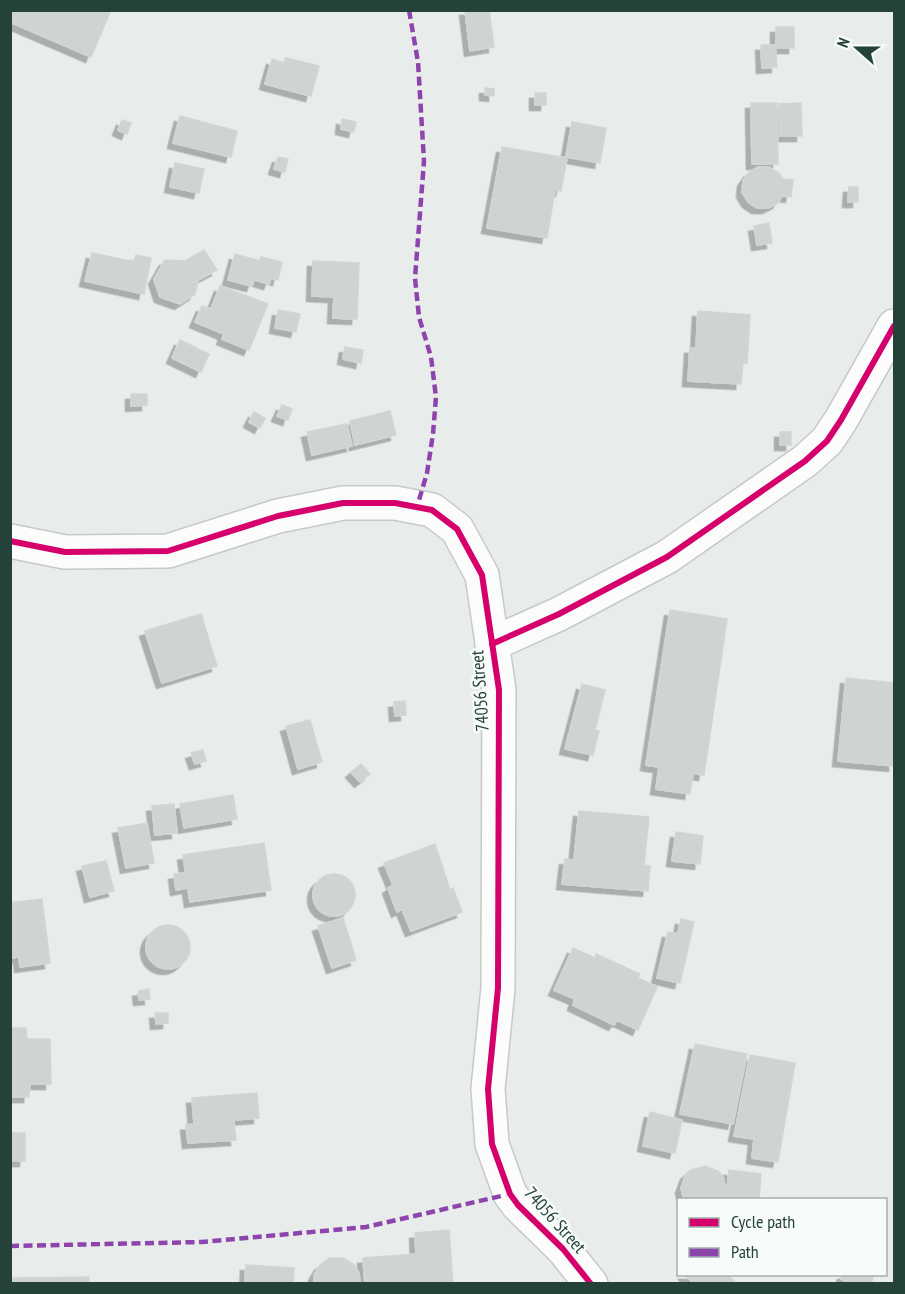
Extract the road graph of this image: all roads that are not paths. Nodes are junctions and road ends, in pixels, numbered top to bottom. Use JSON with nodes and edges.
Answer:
{"nodes":[{"id":1,"x":894,"y":326,"type":"edge"},
{"id":2,"x":10,"y":540,"type":"edge"},
{"id":3,"x":492,"y":644,"type":"junction"},
{"id":4,"x":591,"y":1284,"type":"edge"}],
"edges":[{"from":1,"to":3,"type":"street"},
{"from":2,"to":3,"type":"street","name":"74056 Street"},
{"from":3,"to":4,"type":"street","name":"74056 Street"}]}
